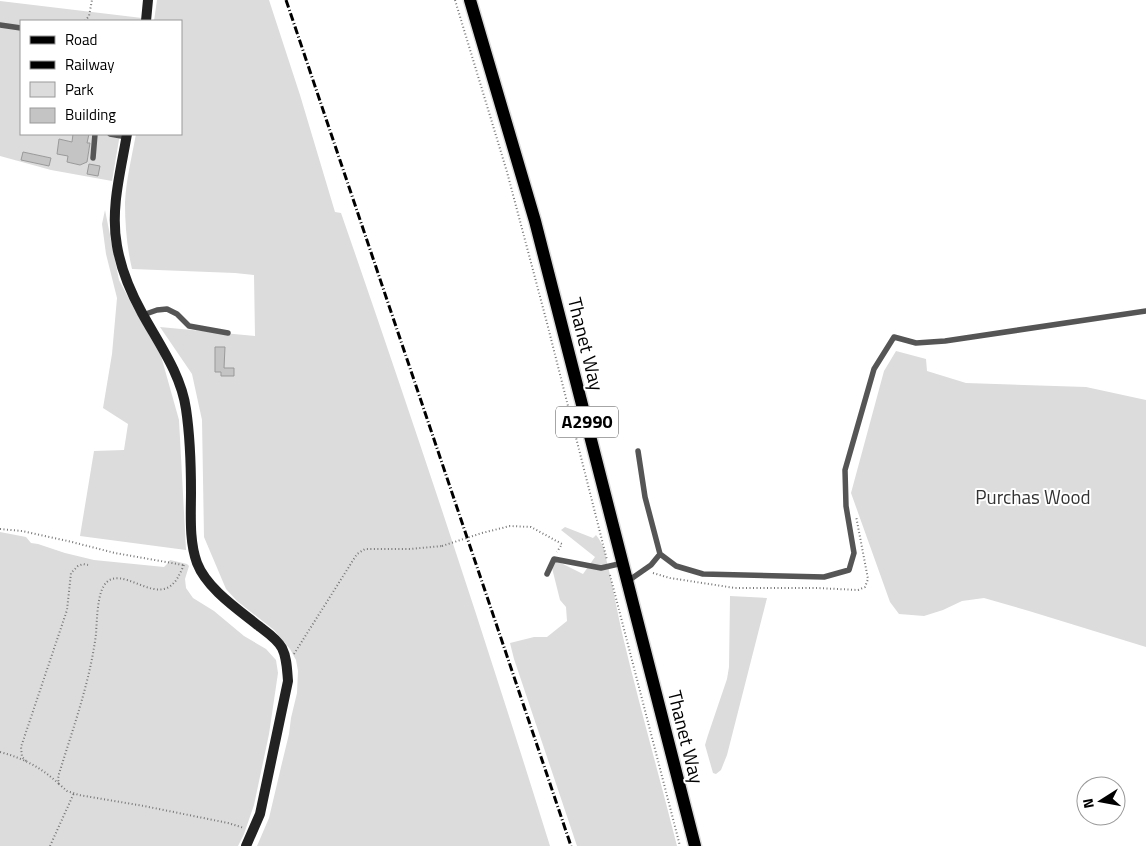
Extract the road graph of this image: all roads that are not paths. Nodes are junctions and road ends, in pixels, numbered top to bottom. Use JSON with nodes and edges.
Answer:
{"nodes":[{"id":1,"x":148,"y":0,"type":"edge"},
{"id":2,"x":470,"y":0,"type":"edge"},
{"id":3,"x":146,"y":17,"type":"edge"},
{"id":4,"x":0,"y":25,"type":"edge"},
{"id":5,"x":20,"y":28,"type":"edge"},
{"id":6,"x":95,"y":135,"type":"edge"},
{"id":7,"x":127,"y":135,"type":"edge"},
{"id":8,"x":93,"y":158,"type":"dead end"},
{"id":9,"x":1146,"y":310,"type":"edge"},
{"id":10,"x":143,"y":315,"type":"junction"},
{"id":11,"x":228,"y":333,"type":"dead end"},
{"id":12,"x":638,"y":451,"type":"dead end"},
{"id":13,"x":660,"y":554,"type":"junction"},
{"id":14,"x":623,"y":563,"type":"junction"},
{"id":15,"x":547,"y":574,"type":"dead end"},
{"id":16,"x":628,"y":581,"type":"junction"},
{"id":17,"x":246,"y":846,"type":"edge"},
{"id":18,"x":695,"y":846,"type":"edge"}],
"edges":[{"from":1,"to":3,"type":"main road"},
{"from":2,"to":14,"type":"main road","name":"Thanet Way","number":"A2990"},
{"from":4,"to":5,"type":"lane"},
{"from":6,"to":8,"type":"lane"},
{"from":7,"to":10,"type":"main road"},
{"from":9,"to":13,"type":"lane"},
{"from":10,"to":11,"type":"lane"},
{"from":10,"to":17,"type":"main road"},
{"from":12,"to":13,"type":"lane"},
{"from":13,"to":16,"type":"lane"},
{"from":14,"to":15,"type":"lane"},
{"from":14,"to":16,"type":"main road","name":"Thanet Way","number":"A2990"},
{"from":16,"to":18,"type":"main road","name":"Thanet Way","number":"A2990"}]}
